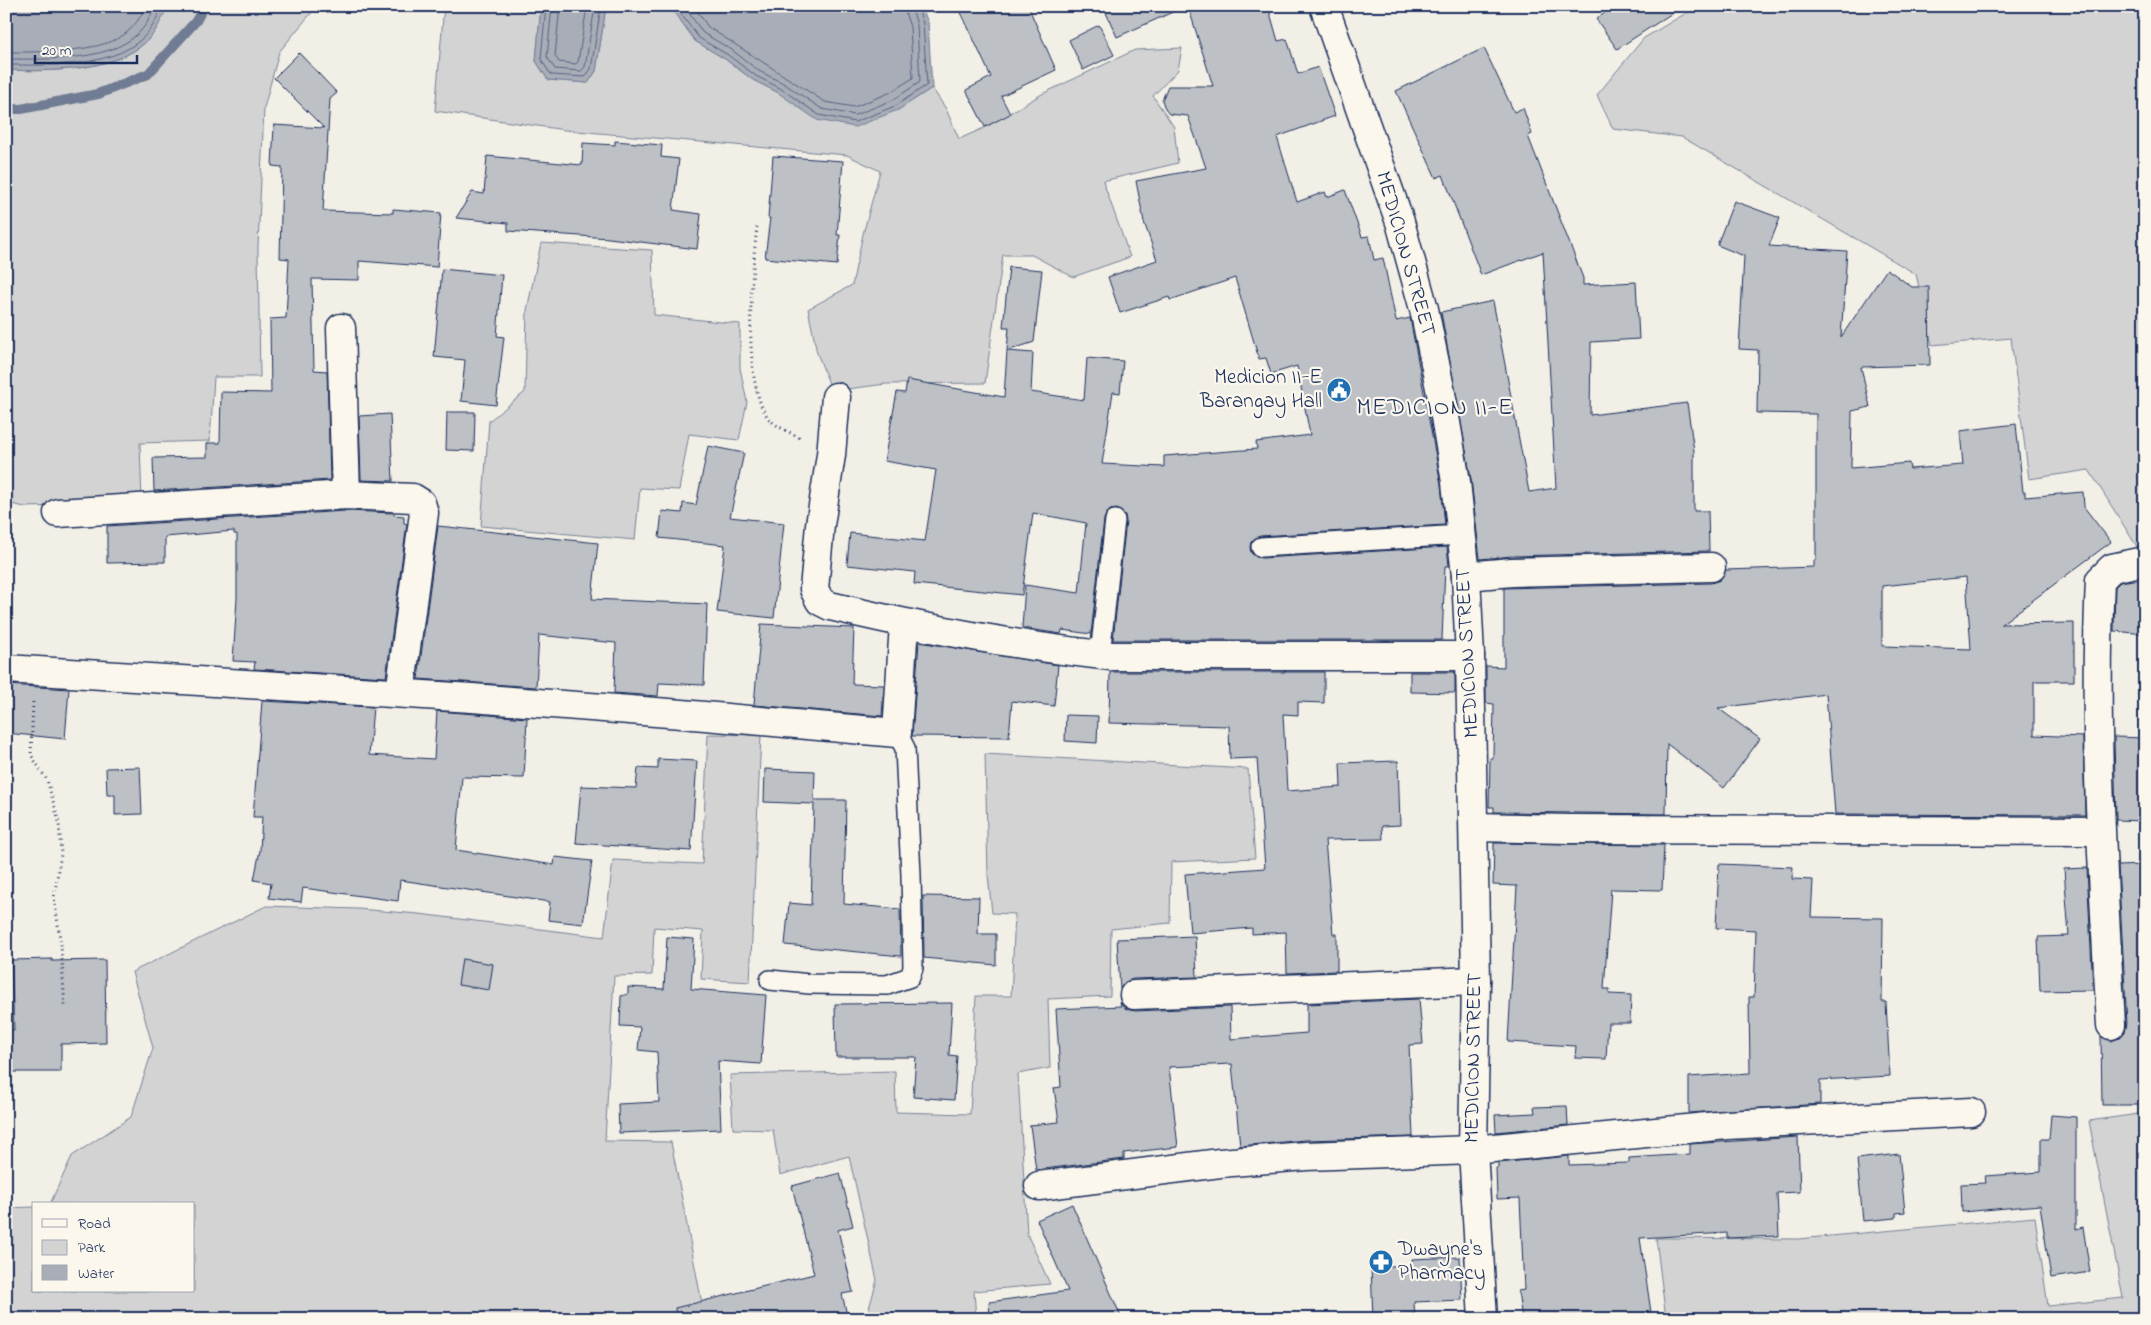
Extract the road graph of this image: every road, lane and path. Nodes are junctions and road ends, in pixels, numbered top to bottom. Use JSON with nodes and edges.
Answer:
{"nodes":[{"id":1,"x":1324,"y":6,"type":"edge"},
{"id":2,"x":757,"y":227,"type":"dead end"},
{"id":3,"x":341,"y":328,"type":"dead end"},
{"id":4,"x":836,"y":397,"type":"dead end"},
{"id":5,"x":830,"y":455,"type":"junction"},
{"id":6,"x":346,"y":495,"type":"junction"},
{"id":7,"x":58,"y":513,"type":"dead end"},
{"id":8,"x":1114,"y":520,"type":"dead end"},
{"id":9,"x":1462,"y":535,"type":"junction"},
{"id":10,"x":1261,"y":548,"type":"dead end"},
{"id":11,"x":2145,"y":562,"type":"edge"},
{"id":12,"x":1711,"y":567,"type":"dead end"},
{"id":13,"x":1466,"y":576,"type":"junction"},
{"id":14,"x":904,"y":624,"type":"junction"},
{"id":15,"x":1100,"y":655,"type":"junction"},
{"id":16,"x":1470,"y":656,"type":"junction"},
{"id":17,"x":6,"y":669,"type":"edge"},
{"id":18,"x":35,"y":671,"type":"junction"},
{"id":19,"x":400,"y":693,"type":"junction"},
{"id":20,"x":897,"y":733,"type":"junction"},
{"id":21,"x":1475,"y":827,"type":"junction"},
{"id":22,"x":2100,"y":831,"type":"junction"},
{"id":23,"x":770,"y":980,"type":"dead end"},
{"id":24,"x":1476,"y":982,"type":"junction"},
{"id":25,"x":1134,"y":995,"type":"dead end"},
{"id":26,"x":64,"y":1009,"type":"dead end"},
{"id":27,"x":2111,"y":1025,"type":"dead end"},
{"id":28,"x":1971,"y":1112,"type":"dead end"},
{"id":29,"x":1473,"y":1150,"type":"junction"},
{"id":30,"x":1039,"y":1186,"type":"dead end"},
{"id":31,"x":1483,"y":1319,"type":"edge"}],
"edges":[{"from":1,"to":9,"type":"street","name":"MEDICION STREET"},
{"from":2,"to":5,"type":"path"},
{"from":3,"to":6,"type":"street"},
{"from":4,"to":5,"type":"street"},
{"from":5,"to":14,"type":"street"},
{"from":6,"to":7,"type":"street"},
{"from":6,"to":19,"type":"street"},
{"from":8,"to":15,"type":"lane"},
{"from":9,"to":10,"type":"lane"},
{"from":9,"to":13,"type":"street","name":"MEDICION STREET"},
{"from":11,"to":22,"type":"street"},
{"from":12,"to":13,"type":"street"},
{"from":13,"to":16,"type":"street","name":"MEDICION STREET"},
{"from":14,"to":15,"type":"street"},
{"from":14,"to":20,"type":"street"},
{"from":15,"to":16,"type":"street"},
{"from":16,"to":21,"type":"street","name":"MEDICION STREET"},
{"from":17,"to":18,"type":"street"},
{"from":18,"to":19,"type":"street"},
{"from":18,"to":26,"type":"path"},
{"from":19,"to":20,"type":"street"},
{"from":20,"to":23,"type":"lane"},
{"from":21,"to":22,"type":"street"},
{"from":21,"to":24,"type":"street","name":"MEDICION STREET"},
{"from":22,"to":27,"type":"street"},
{"from":24,"to":25,"type":"street"},
{"from":24,"to":29,"type":"street","name":"MEDICION STREET"},
{"from":28,"to":29,"type":"street"},
{"from":29,"to":30,"type":"street"},
{"from":29,"to":31,"type":"street","name":"MEDICION STREET"}]}
